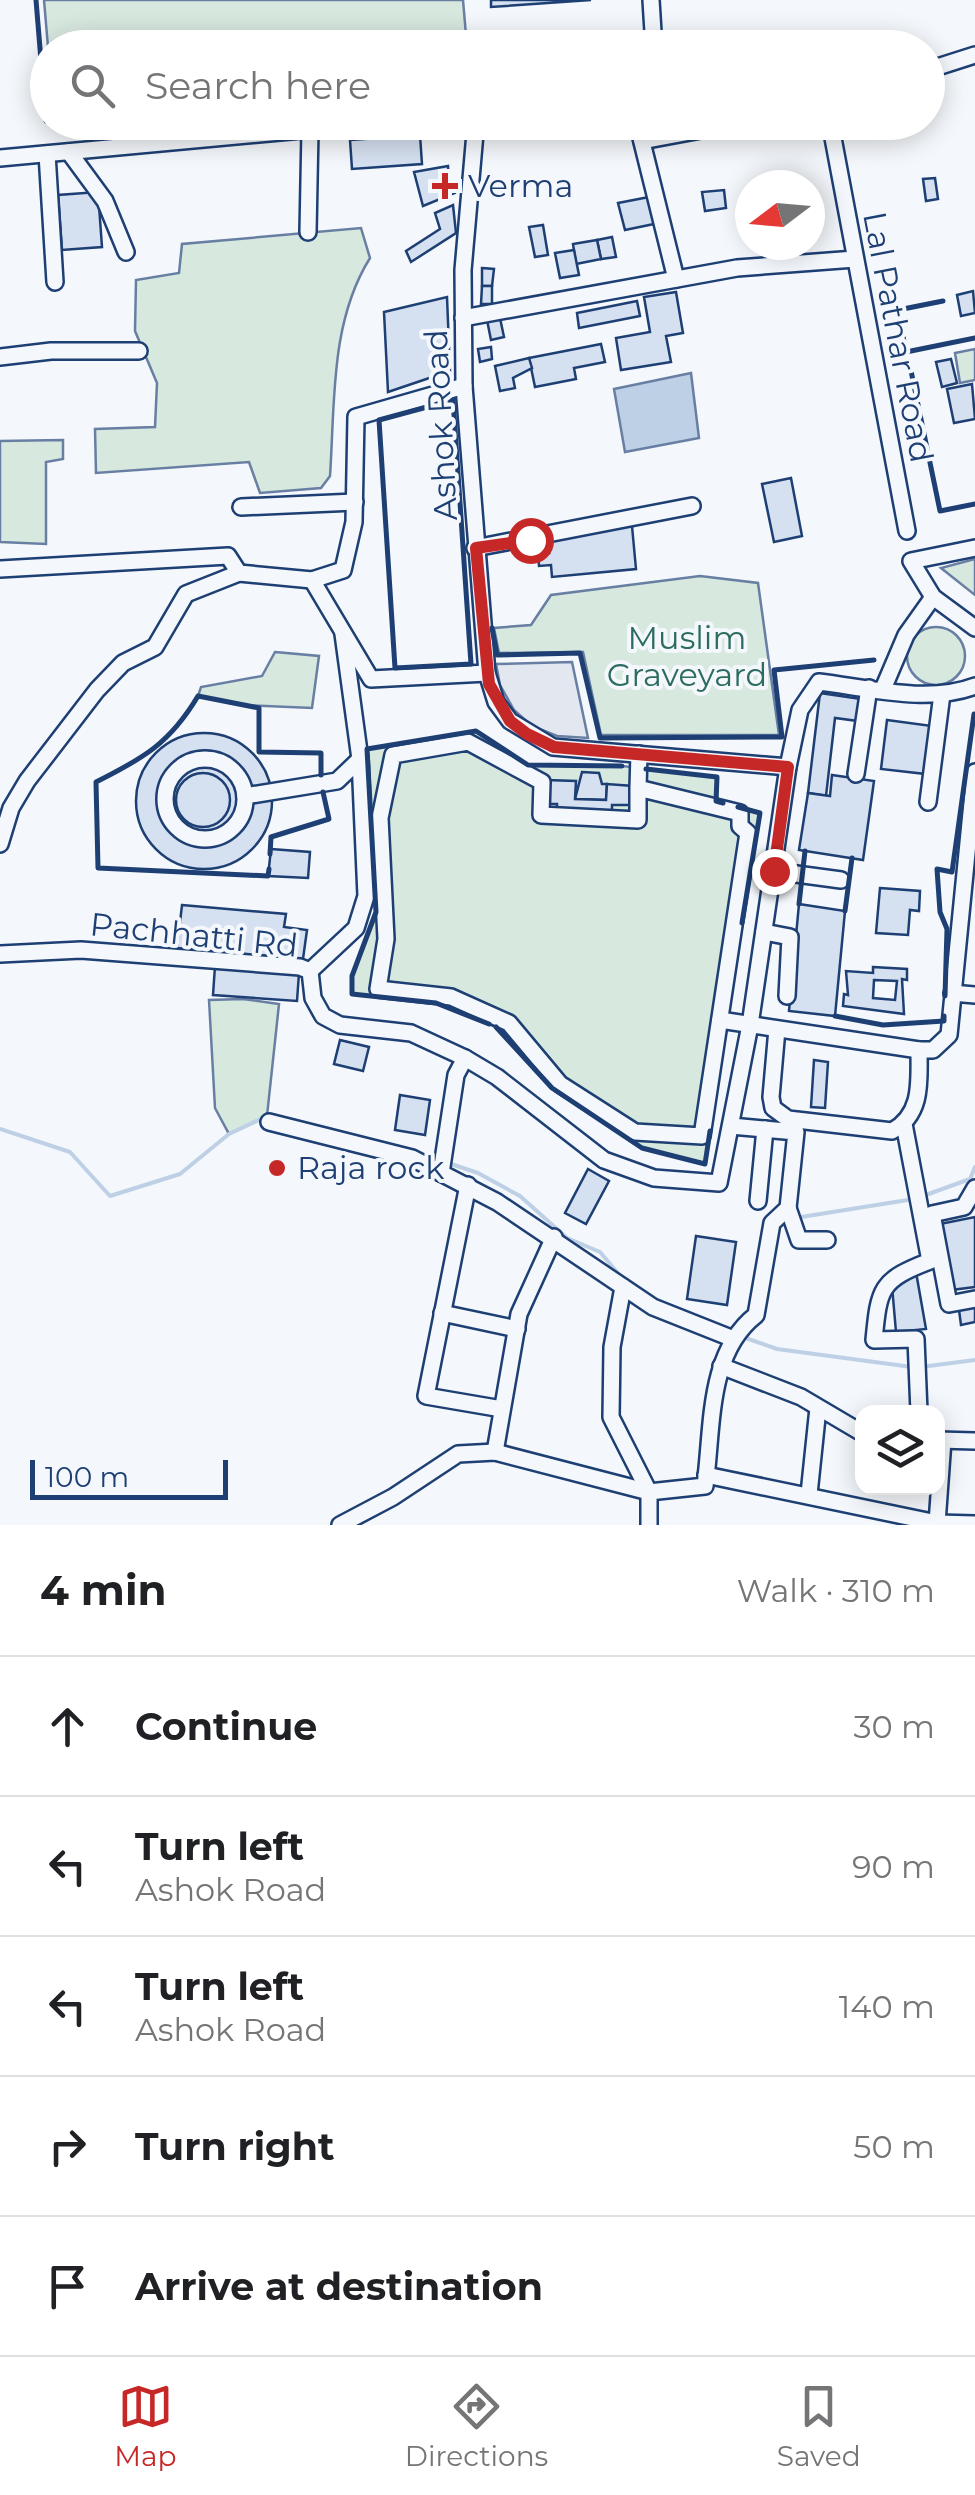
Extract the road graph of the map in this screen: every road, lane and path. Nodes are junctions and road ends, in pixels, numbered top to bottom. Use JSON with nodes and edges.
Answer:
{"nodes":[{"id":1,"x":651,"y":0,"type":"edge"},
{"id":2,"x":653,"y":30,"type":"edge"},
{"id":3,"x":975,"y":56,"type":"edge"},
{"id":4,"x":945,"y":65,"type":"edge"},
{"id":5,"x":201,"y":140,"type":"edge"},
{"id":6,"x":310,"y":140,"type":"edge"},
{"id":7,"x":475,"y":140,"type":"edge"},
{"id":8,"x":647,"y":140,"type":"edge"},
{"id":9,"x":833,"y":140,"type":"edge"},
{"id":10,"x":642,"y":141,"type":"joint"},
{"id":11,"x":70,"y":152,"type":"junction"},
{"id":12,"x":46,"y":154,"type":"junction"},
{"id":13,"x":0,"y":158,"type":"edge"},
{"id":14,"x":308,"y":232,"type":"dead end"},
{"id":15,"x":126,"y":252,"type":"dead end"},
{"id":16,"x":855,"y":258,"type":"junction"},
{"id":17,"x":676,"y":279,"type":"junction"},
{"id":18,"x":55,"y":282,"type":"dead end"},
{"id":19,"x":463,"y":318,"type":"junction"},
{"id":20,"x":139,"y":351,"type":"dead end"},
{"id":21,"x":0,"y":357,"type":"edge"},
{"id":22,"x":464,"y":386,"type":"junction"},
{"id":23,"x":355,"y":502,"type":"junction"},
{"id":24,"x":692,"y":506,"type":"dead end"},
{"id":25,"x":241,"y":508,"type":"dead end"},
{"id":26,"x":907,"y":531,"type":"dead end"},
{"id":27,"x":476,"y":548,"type":"junction"},
{"id":28,"x":975,"y":548,"type":"edge"},
{"id":29,"x":0,"y":569,"type":"edge"},
{"id":30,"x":238,"y":573,"type":"junction"},
{"id":31,"x":312,"y":580,"type":"junction"},
{"id":32,"x":934,"y":597,"type":"junction"},
{"id":33,"x":975,"y":628,"type":"edge"},
{"id":34,"x":343,"y":634,"type":"junction"},
{"id":35,"x":487,"y":672,"type":"junction"},
{"id":36,"x":975,"y":686,"type":"edge"},
{"id":37,"x":876,"y":689,"type":"junction"},
{"id":38,"x":942,"y":694,"type":"junction"},
{"id":39,"x":639,"y":754,"type":"junction"},
{"id":40,"x":360,"y":760,"type":"junction"},
{"id":41,"x":788,"y":767,"type":"junction"},
{"id":42,"x":975,"y":772,"type":"edge"},
{"id":43,"x":856,"y":774,"type":"dead end"},
{"id":44,"x":638,"y":788,"type":"junction"},
{"id":45,"x":245,"y":796,"type":"junction"},
{"id":46,"x":928,"y":802,"type":"dead end"},
{"id":47,"x":0,"y":844,"type":"edge"},
{"id":48,"x":774,"y":871,"type":"junction"},
{"id":49,"x":840,"y":880,"type":"dead end"},
{"id":50,"x":764,"y":932,"type":"junction"},
{"id":51,"x":0,"y":954,"type":"edge"},
{"id":52,"x":310,"y":971,"type":"junction"},
{"id":53,"x":952,"y":993,"type":"junction"},
{"id":54,"x":975,"y":995,"type":"edge"},
{"id":55,"x":786,"y":996,"type":"dead end"},
{"id":56,"x":720,"y":1020,"type":"junction"},
{"id":57,"x":750,"y":1024,"type":"junction"},
{"id":58,"x":777,"y":1029,"type":"junction"},
{"id":59,"x":920,"y":1050,"type":"junction"},
{"id":60,"x":464,"y":1058,"type":"junction"},
{"id":61,"x":268,"y":1122,"type":"dead end"},
{"id":62,"x":904,"y":1124,"type":"junction"},
{"id":63,"x":731,"y":1126,"type":"junction"},
{"id":64,"x":765,"y":1129,"type":"junction"},
{"id":65,"x":441,"y":1174,"type":"junction"},
{"id":66,"x":468,"y":1185,"type":"junction"},
{"id":67,"x":975,"y":1188,"type":"edge"},
{"id":68,"x":758,"y":1201,"type":"dead end"},
{"id":69,"x":789,"y":1209,"type":"junction"},
{"id":70,"x":554,"y":1237,"type":"junction"},
{"id":71,"x":827,"y":1240,"type":"dead end"},
{"id":72,"x":623,"y":1287,"type":"junction"},
{"id":73,"x":975,"y":1299,"type":"edge"},
{"id":74,"x":442,"y":1314,"type":"junction"},
{"id":75,"x":516,"y":1330,"type":"junction"},
{"id":76,"x":734,"y":1334,"type":"junction"},
{"id":77,"x":720,"y":1366,"type":"junction"},
{"id":78,"x":919,"y":1405,"type":"edge"},
{"id":79,"x":818,"y":1408,"type":"junction"},
{"id":80,"x":502,"y":1410,"type":"junction"},
{"id":81,"x":855,"y":1429,"type":"edge"},
{"id":82,"x":945,"y":1440,"type":"edge"},
{"id":83,"x":975,"y":1440,"type":"edge"},
{"id":84,"x":495,"y":1452,"type":"junction"},
{"id":85,"x":706,"y":1475,"type":"junction"},
{"id":86,"x":650,"y":1492,"type":"junction"},
{"id":87,"x":809,"y":1494,"type":"junction"},
{"id":88,"x":938,"y":1495,"type":"edge"},
{"id":89,"x":937,"y":1523,"type":"edge"},
{"id":90,"x":975,"y":1524,"type":"edge"},
{"id":91,"x":340,"y":1525,"type":"edge"},
{"id":92,"x":648,"y":1525,"type":"edge"},
{"id":93,"x":966,"y":1525,"type":"edge"}],
"edges":[{"from":1,"to":2,"type":"street"},
{"from":3,"to":4,"type":"street"},
{"from":5,"to":11,"type":"street"},
{"from":6,"to":14,"type":"street"},
{"from":7,"to":19,"type":"street","name":"Ashok Road"},
{"from":8,"to":10,"type":"street"},
{"from":9,"to":16,"type":"street","name":"Lal Pathar Road"},
{"from":10,"to":17,"type":"street"},
{"from":11,"to":12,"type":"street"},
{"from":11,"to":15,"type":"street"},
{"from":12,"to":13,"type":"street"},
{"from":12,"to":18,"type":"street"},
{"from":16,"to":17,"type":"street"},
{"from":16,"to":26,"type":"street","name":"Lal Pathar Road"},
{"from":17,"to":19,"type":"street"},
{"from":19,"to":22,"type":"street","name":"Ashok Road"},
{"from":20,"to":21,"type":"street"},
{"from":22,"to":23,"type":"street"},
{"from":22,"to":27,"type":"street","name":"Ashok Road"},
{"from":23,"to":25,"type":"street"},
{"from":23,"to":31,"type":"street"},
{"from":24,"to":27,"type":"street"},
{"from":27,"to":35,"type":"street","name":"Ashok Road"},
{"from":28,"to":32,"type":"street"},
{"from":29,"to":30,"type":"street"},
{"from":30,"to":31,"type":"street"},
{"from":30,"to":47,"type":"street"},
{"from":31,"to":34,"type":"street"},
{"from":32,"to":33,"type":"street"},
{"from":32,"to":37,"type":"street"},
{"from":34,"to":35,"type":"street"},
{"from":34,"to":40,"type":"street"},
{"from":35,"to":39,"type":"street","name":"Ashok Road"},
{"from":36,"to":38,"type":"street"},
{"from":37,"to":38,"type":"street"},
{"from":37,"to":41,"type":"street"},
{"from":37,"to":43,"type":"street"},
{"from":38,"to":46,"type":"street"},
{"from":39,"to":41,"type":"street","name":"Ashok Road"},
{"from":39,"to":44,"type":"street"},
{"from":40,"to":45,"type":"street"},
{"from":40,"to":52,"type":"street"},
{"from":41,"to":48,"type":"street"},
{"from":42,"to":53,"type":"street"},
{"from":44,"to":56,"type":"street"},
{"from":44,"to":56,"type":"street"},
{"from":45,"to":45,"type":"street"},
{"from":48,"to":49,"type":"street"},
{"from":48,"to":50,"type":"street"},
{"from":50,"to":55,"type":"street"},
{"from":50,"to":57,"type":"street"},
{"from":51,"to":52,"type":"street","name":"Pachhatti Rd"},
{"from":52,"to":60,"type":"street","name":"Pachhatti Rd"},
{"from":53,"to":54,"type":"street"},
{"from":53,"to":59,"type":"street"},
{"from":56,"to":57,"type":"street"},
{"from":57,"to":58,"type":"street"},
{"from":57,"to":63,"type":"street"},
{"from":58,"to":59,"type":"street"},
{"from":58,"to":62,"type":"street"},
{"from":59,"to":62,"type":"street"},
{"from":60,"to":63,"type":"street"},
{"from":60,"to":65,"type":"street"},
{"from":61,"to":65,"type":"street"},
{"from":62,"to":78,"type":"street"},
{"from":63,"to":64,"type":"street"},
{"from":64,"to":68,"type":"street"},
{"from":64,"to":69,"type":"street"},
{"from":65,"to":66,"type":"street"},
{"from":66,"to":70,"type":"street"},
{"from":66,"to":74,"type":"street"},
{"from":67,"to":73,"type":"street"},
{"from":69,"to":71,"type":"street"},
{"from":69,"to":76,"type":"street"},
{"from":70,"to":72,"type":"street"},
{"from":70,"to":75,"type":"street"},
{"from":72,"to":76,"type":"street"},
{"from":72,"to":86,"type":"street"},
{"from":74,"to":75,"type":"street"},
{"from":74,"to":80,"type":"street"},
{"from":75,"to":80,"type":"street"},
{"from":76,"to":77,"type":"street"},
{"from":77,"to":79,"type":"street"},
{"from":77,"to":85,"type":"street"},
{"from":79,"to":81,"type":"street"},
{"from":79,"to":87,"type":"street"},
{"from":80,"to":84,"type":"street"},
{"from":82,"to":83,"type":"street"},
{"from":84,"to":86,"type":"street"},
{"from":84,"to":91,"type":"street"},
{"from":85,"to":86,"type":"street"},
{"from":85,"to":87,"type":"street"},
{"from":86,"to":92,"type":"street"},
{"from":87,"to":89,"type":"street"},
{"from":88,"to":89,"type":"street"},
{"from":89,"to":93,"type":"street"},
{"from":90,"to":93,"type":"street"}]}
